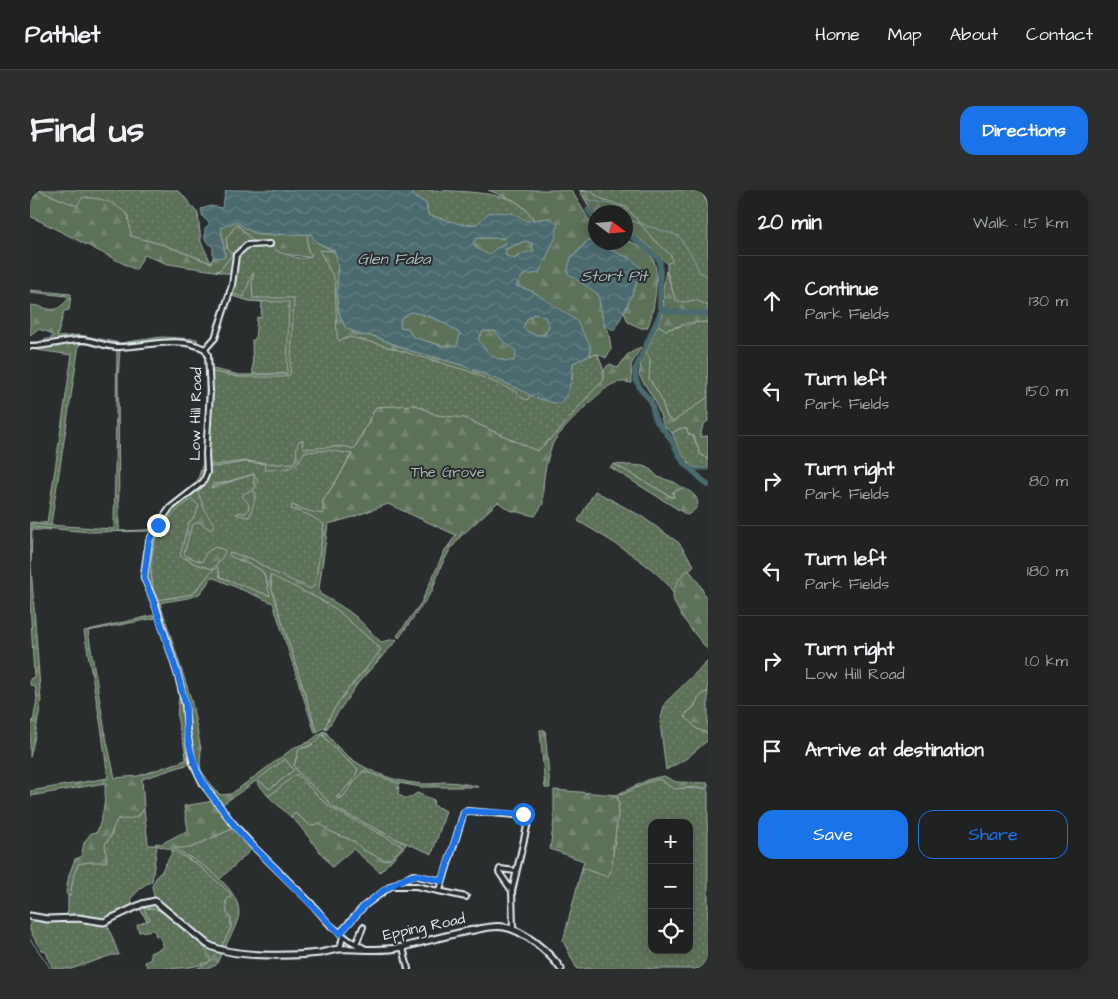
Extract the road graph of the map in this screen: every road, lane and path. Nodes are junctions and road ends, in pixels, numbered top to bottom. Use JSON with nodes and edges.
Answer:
{"nodes":[{"id":1,"x":270,"y":244,"type":"dead end"},
{"id":2,"x":30,"y":346,"type":"edge"},
{"id":3,"x":206,"y":349,"type":"junction"},
{"id":4,"x":516,"y":871,"type":"junction"},
{"id":5,"x":401,"y":880,"type":"junction"},
{"id":6,"x":442,"y":881,"type":"junction"},
{"id":7,"x":391,"y":886,"type":"junction"},
{"id":8,"x":403,"y":887,"type":"junction"},
{"id":9,"x":440,"y":890,"type":"junction"},
{"id":10,"x":512,"y":891,"type":"junction"},
{"id":11,"x":466,"y":898,"type":"dead end"},
{"id":12,"x":30,"y":916,"type":"edge"},
{"id":13,"x":363,"y":927,"type":"dead end"},
{"id":14,"x":513,"y":929,"type":"junction"},
{"id":15,"x":342,"y":935,"type":"junction"},
{"id":16,"x":356,"y":944,"type":"junction"},
{"id":17,"x":403,"y":947,"type":"junction"},
{"id":18,"x":340,"y":949,"type":"junction"},
{"id":19,"x":366,"y":949,"type":"junction"},
{"id":20,"x":408,"y":969,"type":"edge"},
{"id":21,"x":561,"y":969,"type":"edge"}],
"edges":[{"from":1,"to":3,"type":"street"},
{"from":2,"to":3,"type":"street"},
{"from":3,"to":15,"type":"street","name":"Low Hill Road"},
{"from":4,"to":6,"type":"street"},
{"from":4,"to":10,"type":"street"},
{"from":4,"to":10,"type":"street"},
{"from":5,"to":6,"type":"street"},
{"from":5,"to":7,"type":"street"},
{"from":5,"to":8,"type":"street"},
{"from":6,"to":9,"type":"street"},
{"from":7,"to":8,"type":"street"},
{"from":7,"to":15,"type":"street"},
{"from":8,"to":9,"type":"street"},
{"from":9,"to":11,"type":"street"},
{"from":10,"to":14,"type":"street"},
{"from":12,"to":18,"type":"main road","name":"Epping Road"},
{"from":13,"to":16,"type":"street"},
{"from":14,"to":17,"type":"main road","name":"Epping Road"},
{"from":14,"to":21,"type":"main road","name":"Epping Road"},
{"from":15,"to":16,"type":"street","name":"Low Hill Road"},
{"from":15,"to":18,"type":"street"},
{"from":16,"to":19,"type":"street","name":"Low Hill Road"},
{"from":17,"to":19,"type":"main road","name":"Epping Road"},
{"from":17,"to":20,"type":"street"},
{"from":18,"to":19,"type":"main road","name":"Epping Road"}]}
